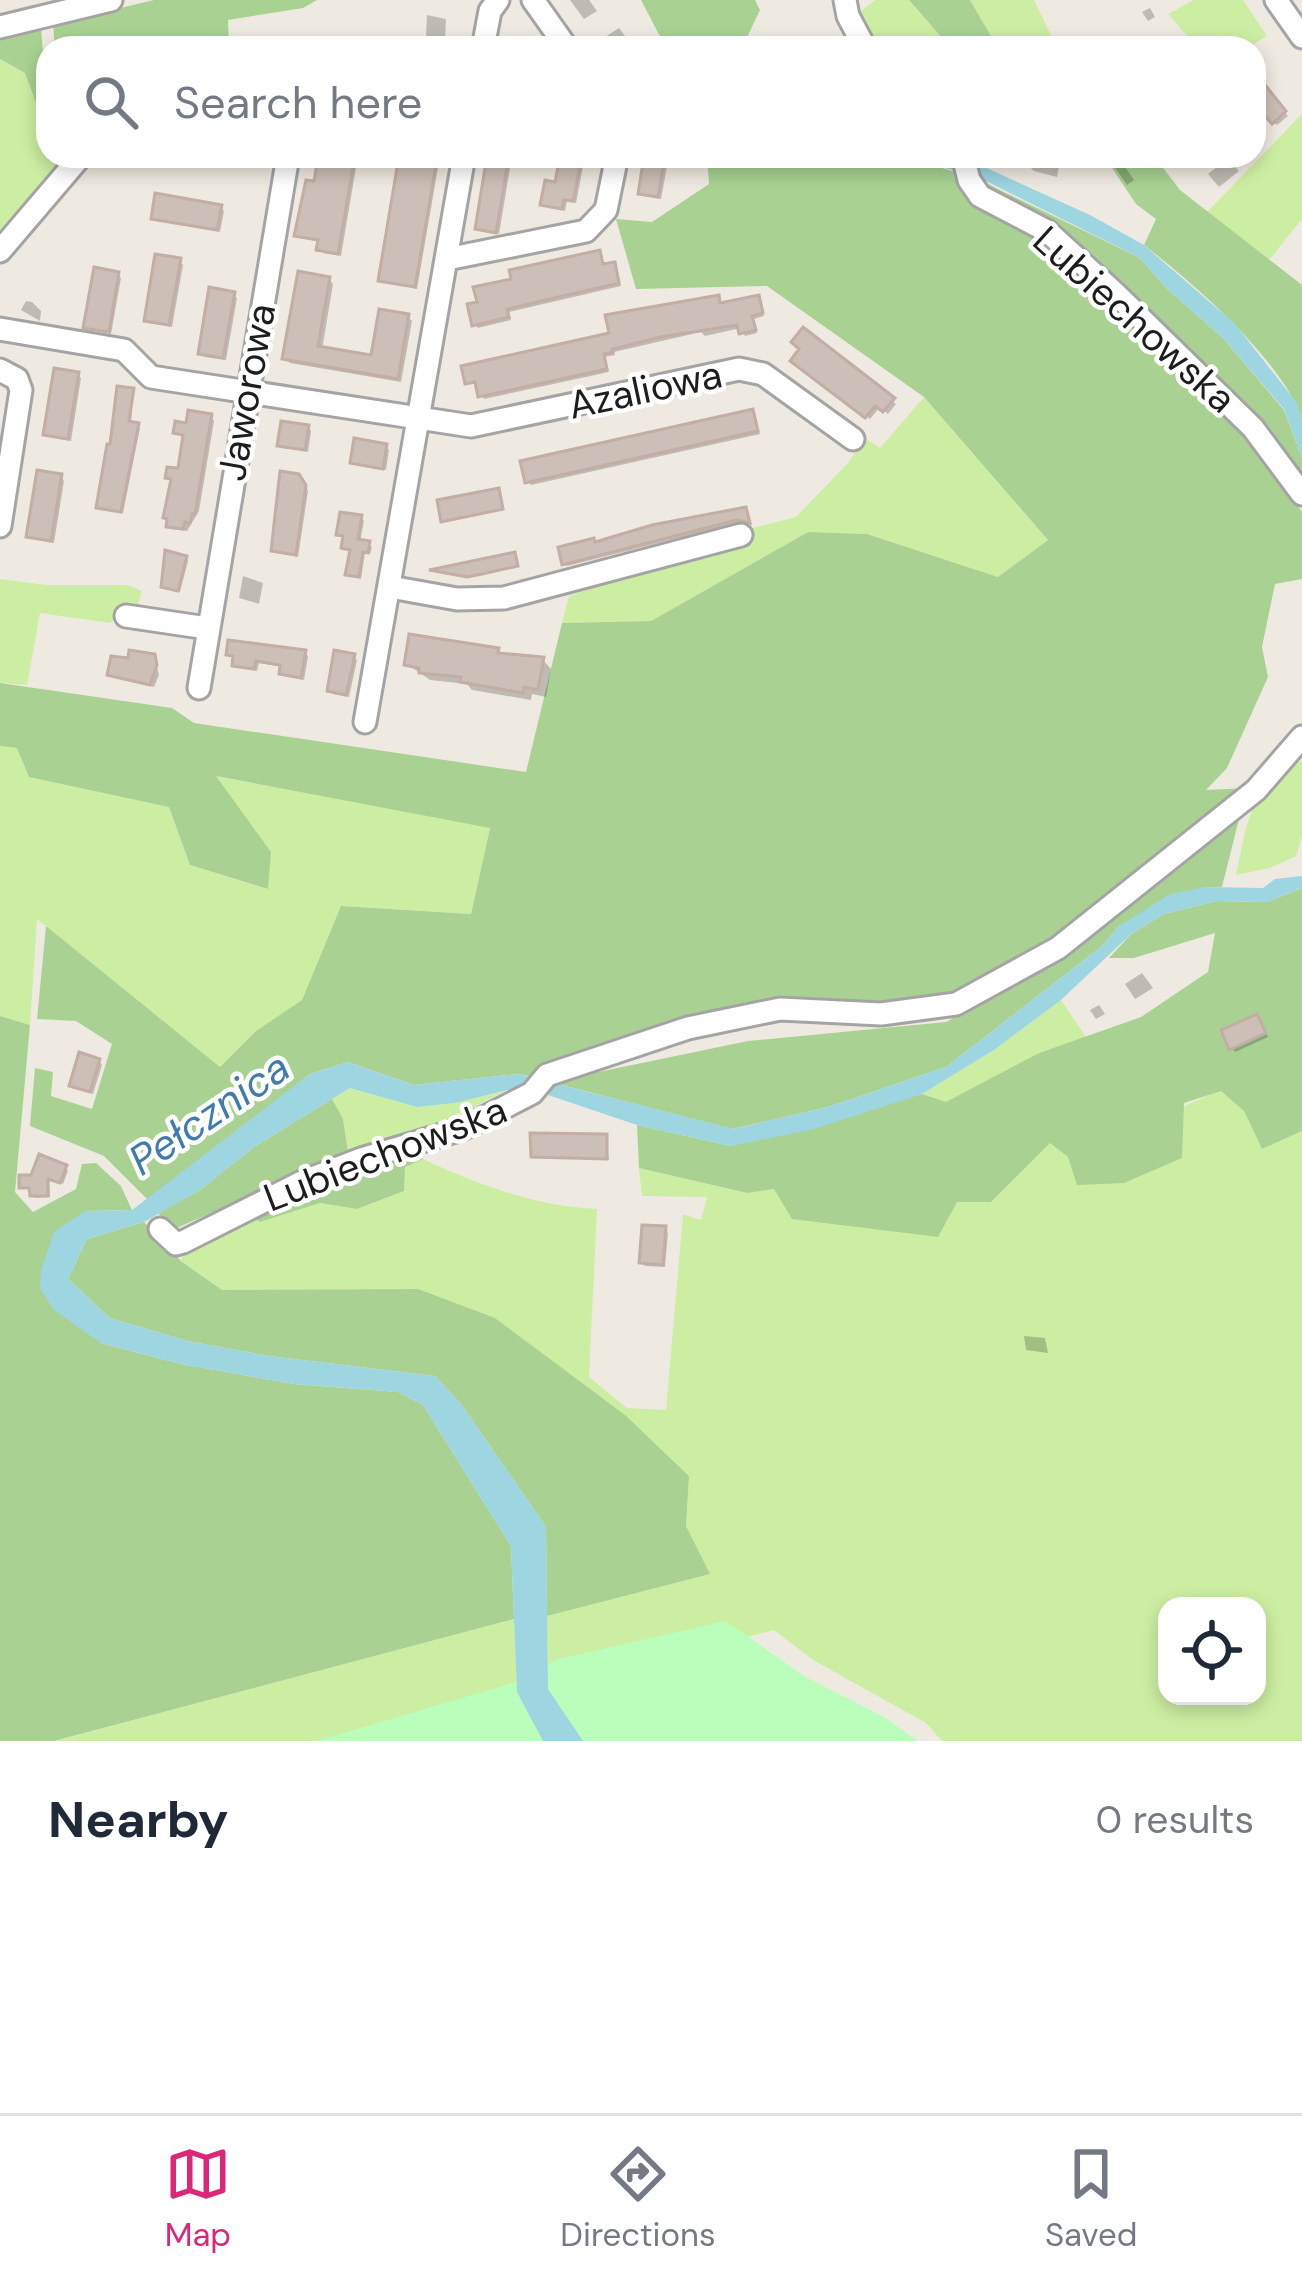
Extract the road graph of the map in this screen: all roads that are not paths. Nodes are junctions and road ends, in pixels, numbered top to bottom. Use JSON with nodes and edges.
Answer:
{"nodes":[{"id":1,"x":111,"y":0,"type":"edge"},
{"id":2,"x":533,"y":0,"type":"edge"},
{"id":3,"x":845,"y":0,"type":"edge"},
{"id":4,"x":1276,"y":0,"type":"edge"},
{"id":5,"x":494,"y":6,"type":"edge"},
{"id":6,"x":39,"y":9,"type":"edge"},
{"id":7,"x":0,"y":27,"type":"edge"},
{"id":8,"x":486,"y":36,"type":"edge"},
{"id":9,"x":558,"y":36,"type":"edge"},
{"id":10,"x":859,"y":36,"type":"edge"},
{"id":11,"x":1302,"y":37,"type":"edge"},
{"id":12,"x":71,"y":168,"type":"edge"},
{"id":13,"x":286,"y":168,"type":"edge"},
{"id":14,"x":462,"y":168,"type":"edge"},
{"id":15,"x":614,"y":168,"type":"edge"},
{"id":16,"x":966,"y":168,"type":"edge"},
{"id":17,"x":0,"y":251,"type":"edge"},
{"id":18,"x":447,"y":259,"type":"junction"},
{"id":19,"x":0,"y":329,"type":"edge"},
{"id":20,"x":0,"y":370,"type":"edge"},
{"id":21,"x":245,"y":391,"type":"junction"},
{"id":22,"x":417,"y":421,"type":"junction"},
{"id":23,"x":853,"y":439,"type":"dead end"},
{"id":24,"x":1302,"y":494,"type":"edge"},
{"id":25,"x":0,"y":526,"type":"edge"},
{"id":26,"x":742,"y":536,"type":"dead end"},
{"id":27,"x":389,"y":587,"type":"junction"},
{"id":28,"x":126,"y":616,"type":"dead end"},
{"id":29,"x":207,"y":628,"type":"junction"},
{"id":30,"x":199,"y":688,"type":"dead end"},
{"id":31,"x":365,"y":722,"type":"dead end"},
{"id":32,"x":1302,"y":737,"type":"edge"},
{"id":33,"x":160,"y":1229,"type":"dead end"}],
"edges":[{"from":1,"to":6,"type":"street"},
{"from":2,"to":9,"type":"street"},
{"from":3,"to":10,"type":"street"},
{"from":4,"to":11,"type":"street"},
{"from":5,"to":8,"type":"street"},
{"from":6,"to":7,"type":"street"},
{"from":12,"to":17,"type":"street"},
{"from":13,"to":21,"type":"street","name":"Jaworowa"},
{"from":14,"to":18,"type":"street"},
{"from":15,"to":18,"type":"street"},
{"from":16,"to":24,"type":"street","name":"Lubiechowska"},
{"from":18,"to":22,"type":"street"},
{"from":19,"to":21,"type":"street","name":"Azaliowa"},
{"from":20,"to":25,"type":"street"},
{"from":21,"to":22,"type":"street","name":"Azaliowa"},
{"from":21,"to":29,"type":"street","name":"Jaworowa"},
{"from":22,"to":23,"type":"street","name":"Azaliowa"},
{"from":22,"to":27,"type":"street"},
{"from":26,"to":27,"type":"street"},
{"from":27,"to":31,"type":"street"},
{"from":28,"to":29,"type":"street"},
{"from":29,"to":30,"type":"street","name":"Jaworowa"},
{"from":32,"to":33,"type":"street","name":"Lubiechowska"}]}
